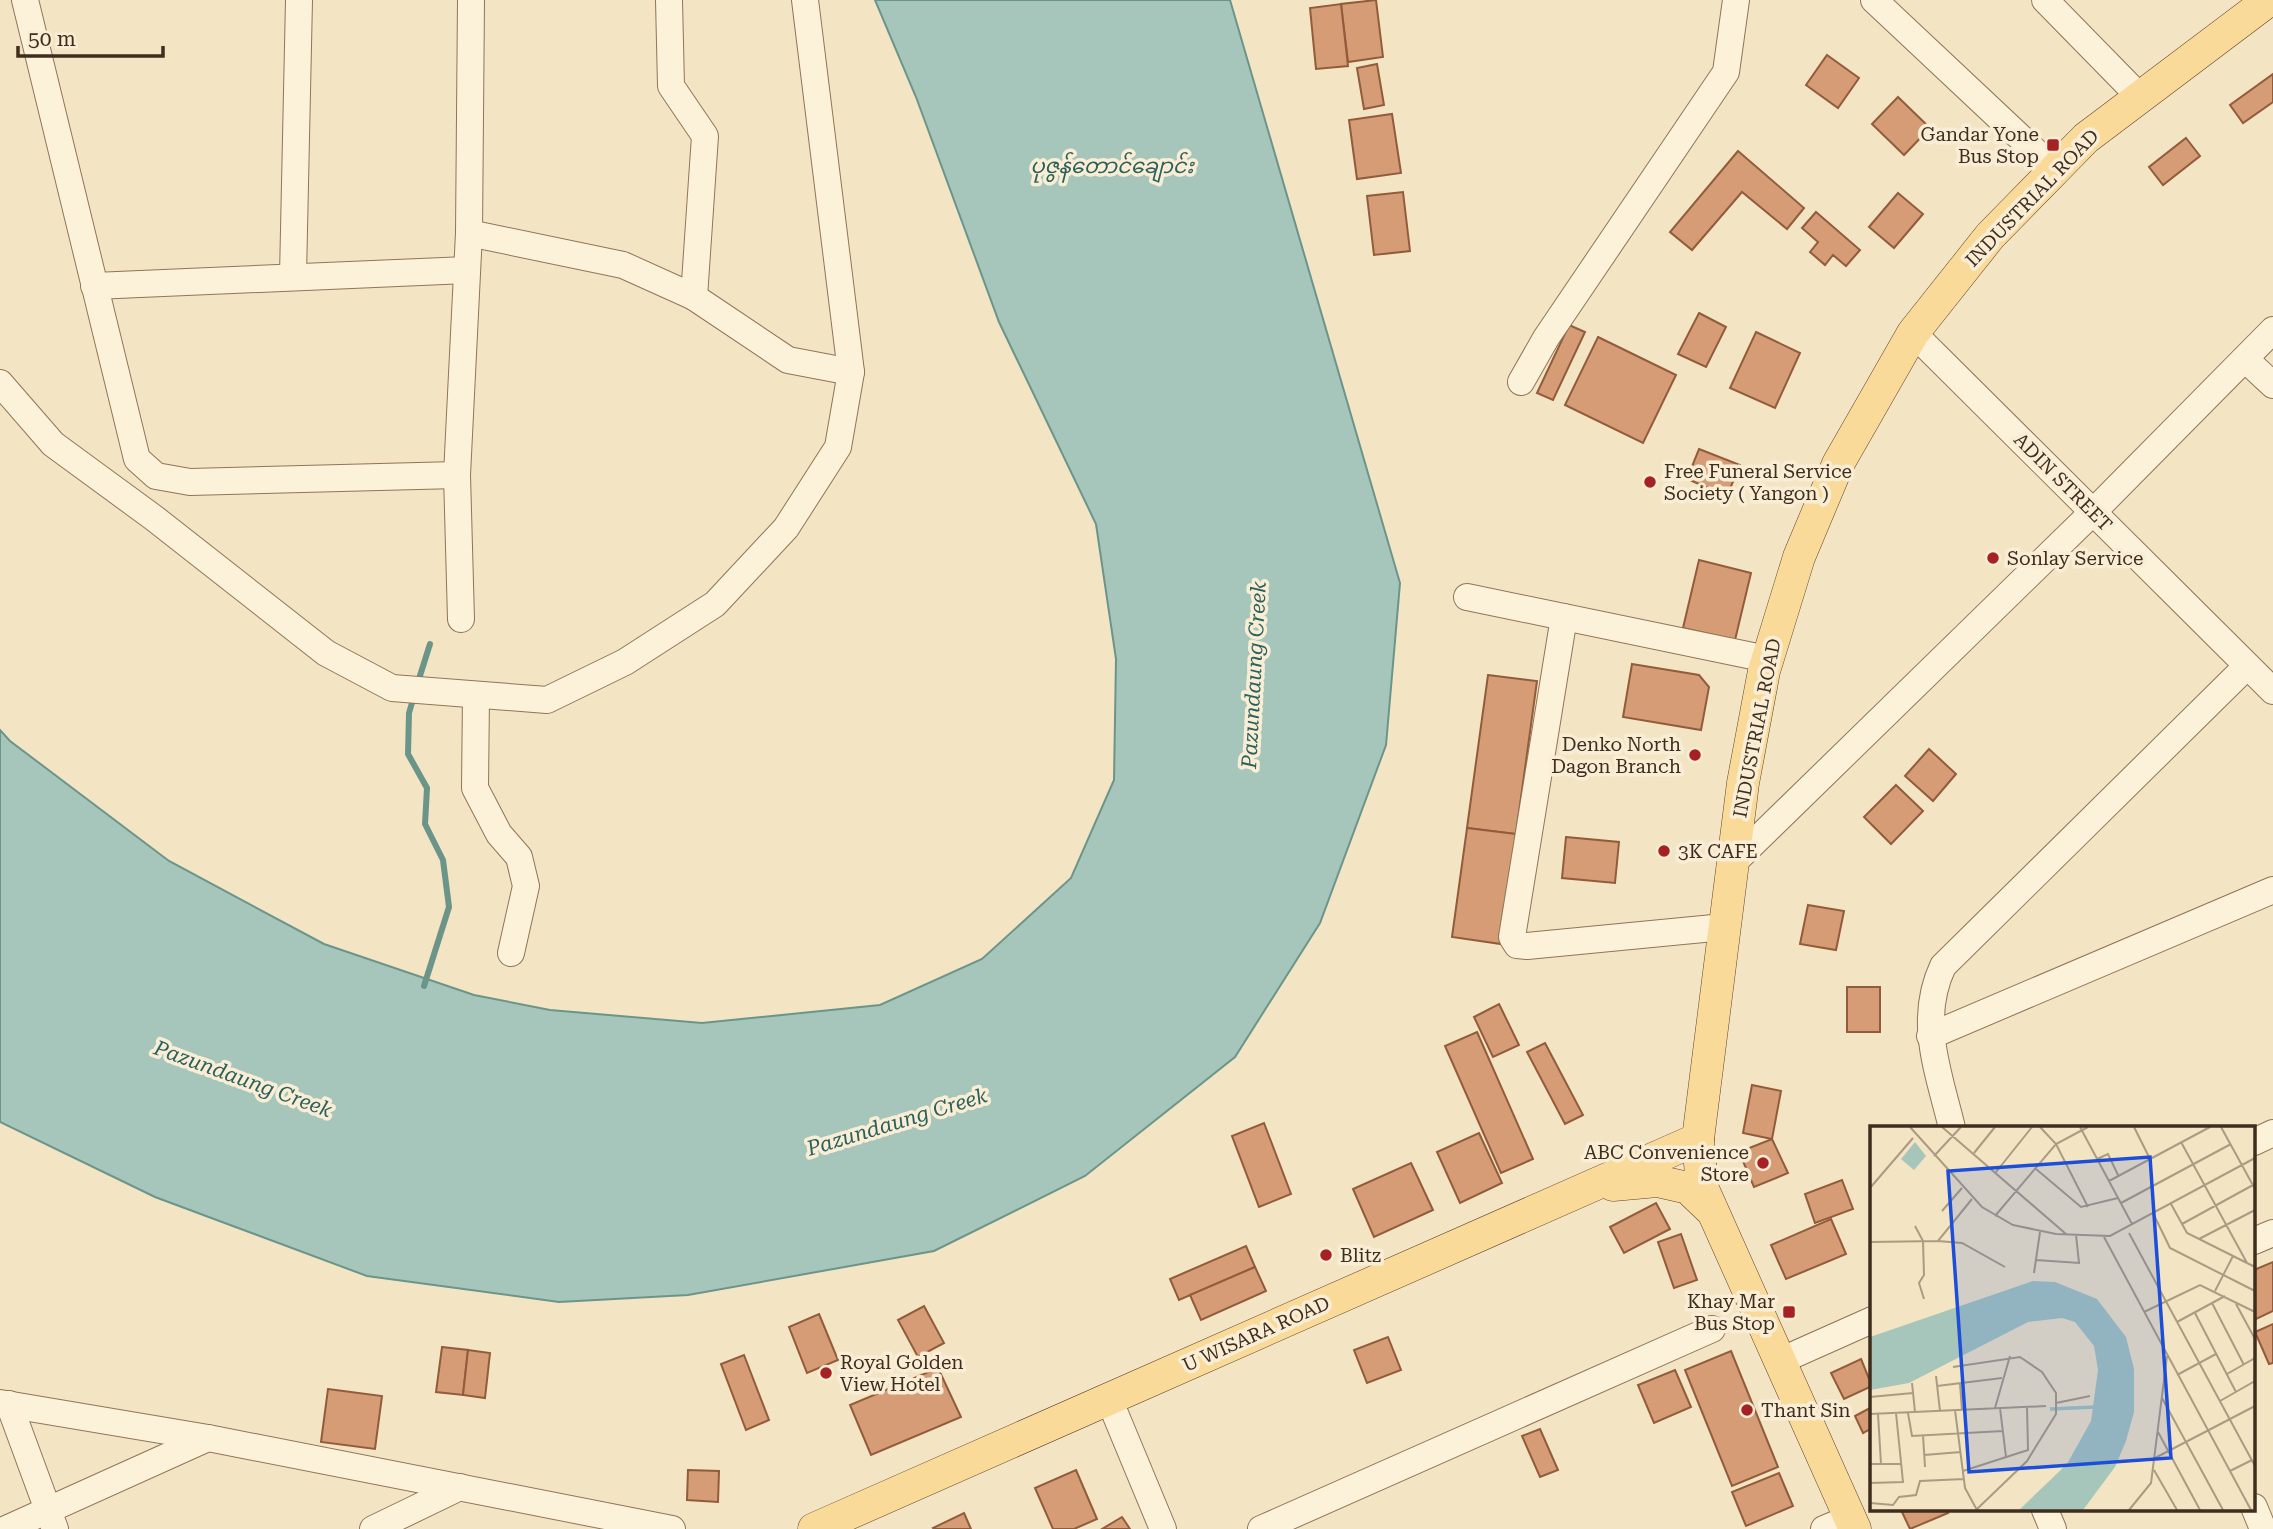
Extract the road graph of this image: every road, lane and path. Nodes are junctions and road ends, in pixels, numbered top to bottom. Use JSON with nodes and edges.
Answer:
{"nodes":[{"id":1,"x":25,"y":0,"type":"edge"},
{"id":2,"x":299,"y":0,"type":"edge"},
{"id":3,"x":471,"y":0,"type":"edge"},
{"id":4,"x":669,"y":0,"type":"edge"},
{"id":5,"x":805,"y":0,"type":"edge"},
{"id":6,"x":1736,"y":0,"type":"edge"},
{"id":7,"x":1874,"y":0,"type":"edge"},
{"id":8,"x":2045,"y":0,"type":"edge"},
{"id":9,"x":2269,"y":0,"type":"edge"},
{"id":10,"x":2140,"y":97,"type":"junction"},
{"id":11,"x":2055,"y":170,"type":"junction"},
{"id":12,"x":469,"y":233,"type":"junction"},
{"id":13,"x":467,"y":270,"type":"junction"},
{"id":14,"x":293,"y":276,"type":"junction"},
{"id":15,"x":94,"y":286,"type":"junction"},
{"id":16,"x":694,"y":297,"type":"junction"},
{"id":17,"x":2273,"y":330,"type":"edge"},
{"id":18,"x":1913,"y":333,"type":"junction"},
{"id":19,"x":2245,"y":359,"type":"junction"},
{"id":20,"x":851,"y":372,"type":"junction"},
{"id":21,"x":1521,"y":382,"type":"dead end"},
{"id":22,"x":0,"y":383,"type":"edge"},
{"id":23,"x":2273,"y":385,"type":"edge"},
{"id":24,"x":457,"y":475,"type":"junction"},
{"id":25,"x":2093,"y":512,"type":"junction"},
{"id":26,"x":1467,"y":597,"type":"dead end"},
{"id":27,"x":1564,"y":617,"type":"junction"},
{"id":28,"x":461,"y":619,"type":"dead end"},
{"id":29,"x":1767,"y":659,"type":"junction"},
{"id":30,"x":2246,"y":666,"type":"junction"},
{"id":31,"x":2273,"y":691,"type":"edge"},
{"id":32,"x":476,"y":696,"type":"junction"},
{"id":33,"x":1733,"y":863,"type":"junction"},
{"id":34,"x":2273,"y":890,"type":"edge"},
{"id":35,"x":1724,"y":927,"type":"junction"},
{"id":36,"x":511,"y":953,"type":"dead end"},
{"id":37,"x":1930,"y":1037,"type":"junction"},
{"id":38,"x":1952,"y":1126,"type":"edge"},
{"id":39,"x":2273,"y":1133,"type":"edge"},
{"id":40,"x":1698,"y":1139,"type":"junction"},
{"id":41,"x":2256,"y":1141,"type":"edge"},
{"id":42,"x":1581,"y":1190,"type":"junction"},
{"id":43,"x":1713,"y":1213,"type":"junction"},
{"id":44,"x":2273,"y":1233,"type":"edge"},
{"id":45,"x":2256,"y":1240,"type":"edge"},
{"id":46,"x":1870,"y":1322,"type":"edge"},
{"id":47,"x":1712,"y":1329,"type":"dead end"},
{"id":48,"x":1780,"y":1361,"type":"junction"},
{"id":49,"x":1109,"y":1399,"type":"junction"},
{"id":50,"x":5,"y":1404,"type":"edge"},
{"id":51,"x":208,"y":1437,"type":"junction"},
{"id":52,"x":460,"y":1487,"type":"junction"},
{"id":53,"x":2046,"y":1512,"type":"edge"},
{"id":54,"x":2256,"y":1512,"type":"edge"},
{"id":55,"x":51,"y":1520,"type":"edge"},
{"id":56,"x":1843,"y":1525,"type":"edge"},
{"id":57,"x":2273,"y":1525,"type":"edge"},
{"id":58,"x":6,"y":1529,"type":"edge"},
{"id":59,"x":373,"y":1529,"type":"edge"},
{"id":60,"x":672,"y":1529,"type":"edge"},
{"id":61,"x":814,"y":1529,"type":"edge"},
{"id":62,"x":1163,"y":1529,"type":"edge"},
{"id":63,"x":1261,"y":1529,"type":"edge"},
{"id":64,"x":2053,"y":1529,"type":"edge"},
{"id":65,"x":2263,"y":1529,"type":"edge"}],
"edges":[{"from":1,"to":15,"type":"street"},
{"from":2,"to":14,"type":"street"},
{"from":3,"to":12,"type":"street"},
{"from":4,"to":16,"type":"street"},
{"from":5,"to":20,"type":"street"},
{"from":6,"to":21,"type":"street"},
{"from":7,"to":11,"type":"street"},
{"from":8,"to":10,"type":"street"},
{"from":9,"to":10,"type":"main road","name":"INDUSTRIAL ROAD"},
{"from":10,"to":11,"type":"main road","name":"INDUSTRIAL ROAD"},
{"from":11,"to":18,"type":"main road","name":"INDUSTRIAL ROAD"},
{"from":12,"to":13,"type":"street"},
{"from":12,"to":16,"type":"street"},
{"from":13,"to":14,"type":"street"},
{"from":13,"to":24,"type":"street"},
{"from":14,"to":15,"type":"street"},
{"from":15,"to":24,"type":"street"},
{"from":16,"to":20,"type":"street"},
{"from":17,"to":19,"type":"street"},
{"from":18,"to":25,"type":"street","name":"ADIN STREET"},
{"from":18,"to":29,"type":"main road","name":"INDUSTRIAL ROAD"},
{"from":19,"to":23,"type":"street"},
{"from":19,"to":25,"type":"street"},
{"from":20,"to":32,"type":"street"},
{"from":22,"to":32,"type":"street"},
{"from":24,"to":28,"type":"street"},
{"from":25,"to":30,"type":"street","name":"ADIN STREET"},
{"from":25,"to":33,"type":"street"},
{"from":26,"to":27,"type":"street"},
{"from":27,"to":29,"type":"street"},
{"from":27,"to":35,"type":"street"},
{"from":29,"to":33,"type":"main road","name":"INDUSTRIAL ROAD"},
{"from":30,"to":31,"type":"street","name":"ADIN STREET"},
{"from":30,"to":37,"type":"street"},
{"from":32,"to":36,"type":"street"},
{"from":33,"to":35,"type":"main road","name":"INDUSTRIAL ROAD"},
{"from":34,"to":37,"type":"street"},
{"from":35,"to":40,"type":"main road","name":"INDUSTRIAL ROAD"},
{"from":37,"to":38,"type":"street"},
{"from":39,"to":41,"type":"street"},
{"from":40,"to":42,"type":"main road","name":"U WISARA ROAD"},
{"from":40,"to":43,"type":"main road","name":"INDUSTRIAL ROAD"},
{"from":42,"to":43,"type":"main road"},
{"from":42,"to":49,"type":"main road","name":"U WISARA ROAD"},
{"from":43,"to":48,"type":"main road","name":"INDUSTRIAL ROAD"},
{"from":44,"to":45,"type":"street"},
{"from":46,"to":48,"type":"street"},
{"from":47,"to":63,"type":"street"},
{"from":48,"to":56,"type":"main road","name":"INDUSTRIAL ROAD"},
{"from":49,"to":61,"type":"main road","name":"U WISARA ROAD"},
{"from":49,"to":62,"type":"street"},
{"from":50,"to":51,"type":"street"},
{"from":50,"to":55,"type":"street"},
{"from":51,"to":52,"type":"street"},
{"from":51,"to":55,"type":"street"},
{"from":52,"to":59,"type":"street"},
{"from":52,"to":60,"type":"street"},
{"from":53,"to":64,"type":"street"},
{"from":54,"to":65,"type":"street"},
{"from":55,"to":58,"type":"street"},
{"from":57,"to":65,"type":"street"}]}
